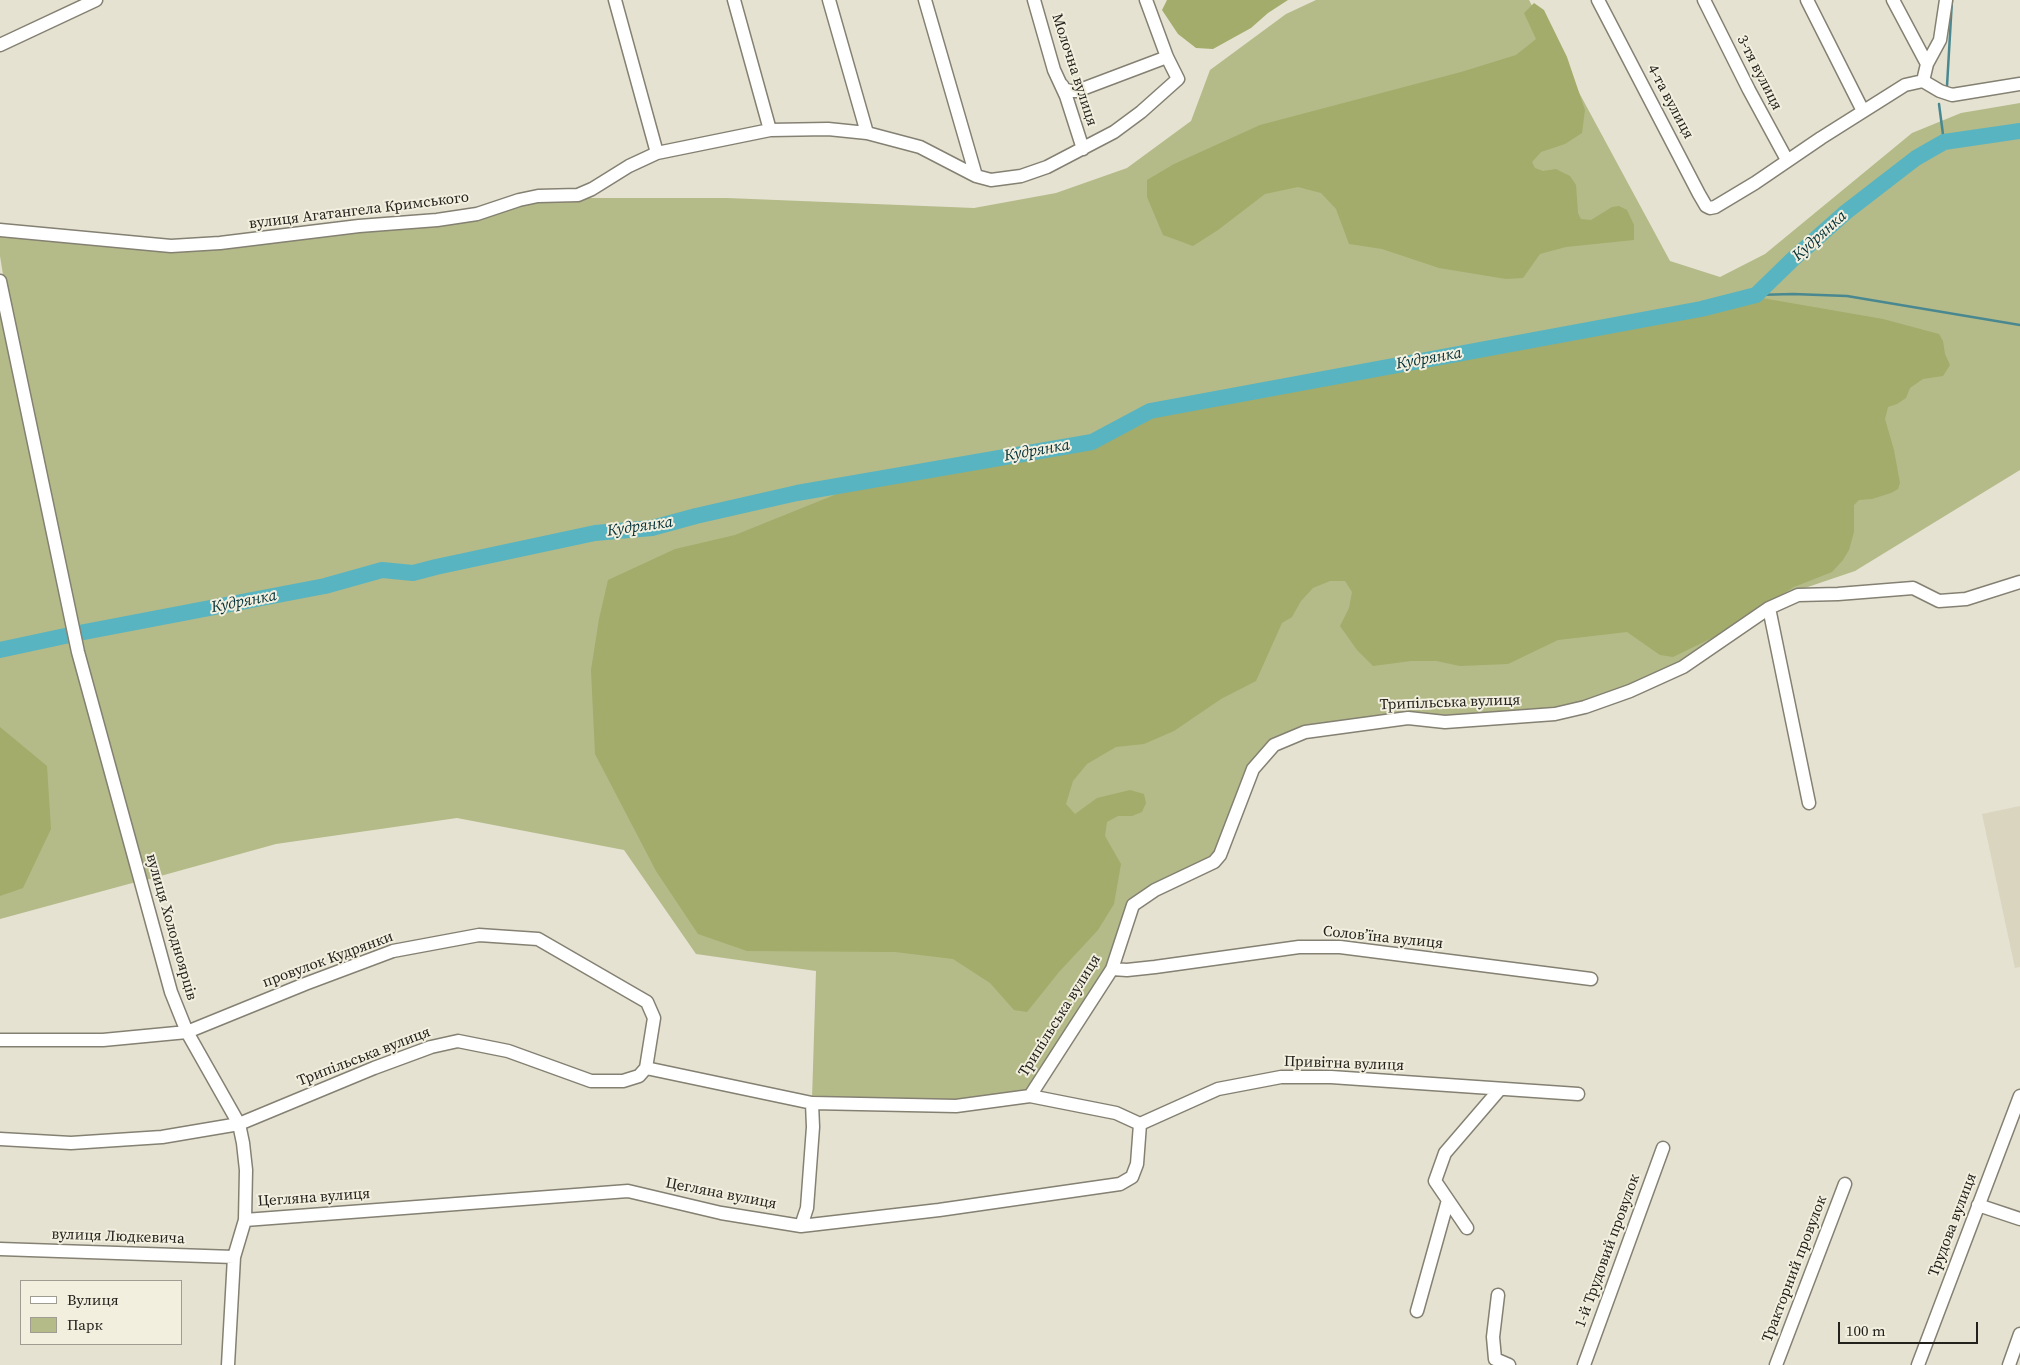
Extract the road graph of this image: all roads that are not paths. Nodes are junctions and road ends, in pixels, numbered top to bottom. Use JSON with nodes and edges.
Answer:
{"nodes":[{"id":1,"x":96,"y":0,"type":"edge"},
{"id":2,"x":615,"y":0,"type":"edge"},
{"id":3,"x":734,"y":0,"type":"edge"},
{"id":4,"x":829,"y":0,"type":"edge"},
{"id":5,"x":925,"y":0,"type":"edge"},
{"id":6,"x":1034,"y":0,"type":"edge"},
{"id":7,"x":1146,"y":0,"type":"edge"},
{"id":8,"x":1598,"y":0,"type":"edge"},
{"id":9,"x":1704,"y":0,"type":"edge"},
{"id":10,"x":1807,"y":0,"type":"edge"},
{"id":11,"x":1893,"y":0,"type":"edge"},
{"id":12,"x":1946,"y":0,"type":"edge"},
{"id":13,"x":0,"y":45,"type":"edge"},
{"id":14,"x":1167,"y":57,"type":"junction"},
{"id":15,"x":1927,"y":64,"type":"junction"},
{"id":16,"x":1923,"y":81,"type":"junction"},
{"id":17,"x":2020,"y":84,"type":"edge"},
{"id":18,"x":1062,"y":85,"type":"junction"},
{"id":19,"x":1863,"y":111,"type":"junction"},
{"id":20,"x":770,"y":130,"type":"junction"},
{"id":21,"x":867,"y":133,"type":"junction"},
{"id":22,"x":1083,"y":149,"type":"junction"},
{"id":23,"x":657,"y":153,"type":"junction"},
{"id":24,"x":1787,"y":160,"type":"junction"},
{"id":25,"x":976,"y":176,"type":"junction"},
{"id":26,"x":0,"y":230,"type":"edge"},
{"id":27,"x":0,"y":281,"type":"edge"},
{"id":28,"x":2020,"y":582,"type":"edge"},
{"id":29,"x":1769,"y":608,"type":"junction"},
{"id":30,"x":1809,"y":803,"type":"dead end"},
{"id":31,"x":1112,"y":969,"type":"junction"},
{"id":32,"x":1591,"y":979,"type":"dead end"},
{"id":33,"x":187,"y":1032,"type":"junction"},
{"id":34,"x":0,"y":1040,"type":"edge"},
{"id":35,"x":646,"y":1068,"type":"junction"},
{"id":36,"x":1500,"y":1090,"type":"junction"},
{"id":37,"x":1578,"y":1094,"type":"dead end"},
{"id":38,"x":1030,"y":1096,"type":"junction"},
{"id":39,"x":2020,"y":1096,"type":"edge"},
{"id":40,"x":812,"y":1103,"type":"junction"},
{"id":41,"x":238,"y":1124,"type":"junction"},
{"id":42,"x":1140,"y":1124,"type":"junction"},
{"id":43,"x":0,"y":1138,"type":"edge"},
{"id":44,"x":1662,"y":1148,"type":"dead end"},
{"id":45,"x":1845,"y":1184,"type":"dead end"},
{"id":46,"x":1448,"y":1200,"type":"junction"},
{"id":47,"x":1978,"y":1205,"type":"junction"},
{"id":48,"x":2020,"y":1219,"type":"edge"},
{"id":49,"x":245,"y":1220,"type":"junction"},
{"id":50,"x":801,"y":1226,"type":"junction"},
{"id":51,"x":1467,"y":1228,"type":"dead end"},
{"id":52,"x":0,"y":1249,"type":"edge"},
{"id":53,"x":234,"y":1257,"type":"junction"},
{"id":54,"x":1498,"y":1295,"type":"dead end"},
{"id":55,"x":1417,"y":1311,"type":"dead end"},
{"id":56,"x":2020,"y":1334,"type":"edge"},
{"id":57,"x":228,"y":1365,"type":"edge"},
{"id":58,"x":1509,"y":1365,"type":"edge"},
{"id":59,"x":1584,"y":1365,"type":"edge"},
{"id":60,"x":1776,"y":1365,"type":"edge"},
{"id":61,"x":1918,"y":1365,"type":"edge"},
{"id":62,"x":2009,"y":1365,"type":"edge"}],
"edges":[{"from":1,"to":13,"type":"street"},
{"from":2,"to":23,"type":"street"},
{"from":3,"to":20,"type":"street"},
{"from":4,"to":21,"type":"street"},
{"from":5,"to":25,"type":"street"},
{"from":6,"to":18,"type":"street","name":"Молочна вулиця"},
{"from":7,"to":14,"type":"street"},
{"from":8,"to":24,"type":"street","name":"4-та вулиця"},
{"from":9,"to":24,"type":"street","name":"3-тя вулиця"},
{"from":10,"to":19,"type":"street"},
{"from":11,"to":15,"type":"street"},
{"from":12,"to":15,"type":"street"},
{"from":14,"to":18,"type":"street"},
{"from":14,"to":22,"type":"street","name":"вулиця Агатангела Кримського"},
{"from":15,"to":16,"type":"street"},
{"from":16,"to":17,"type":"street"},
{"from":16,"to":19,"type":"street"},
{"from":18,"to":22,"type":"street","name":"Молочна вулиця"},
{"from":19,"to":24,"type":"street"},
{"from":20,"to":21,"type":"street","name":"вулиця Агатангела Кримського"},
{"from":20,"to":23,"type":"street","name":"вулиця Агатангела Кримського"},
{"from":21,"to":25,"type":"street","name":"вулиця Агатангела Кримського"},
{"from":22,"to":25,"type":"street","name":"вулиця Агатангела Кримського"},
{"from":23,"to":26,"type":"street","name":"вулиця Агатангела Кримського"},
{"from":27,"to":33,"type":"street","name":"вулиця Холодноярців"},
{"from":28,"to":29,"type":"street","name":"Трипільська вулиця"},
{"from":29,"to":30,"type":"street"},
{"from":29,"to":31,"type":"street","name":"Трипільська вулиця"},
{"from":31,"to":32,"type":"street","name":"Соловʼїна вулиця"},
{"from":31,"to":38,"type":"street","name":"Трипільська вулиця"},
{"from":33,"to":34,"type":"street","name":"провулок Кудрянки"},
{"from":33,"to":35,"type":"street","name":"провулок Кудрянки"},
{"from":33,"to":41,"type":"street","name":"вулиця Холодноярців"},
{"from":35,"to":40,"type":"street","name":"Трипільська вулиця"},
{"from":35,"to":41,"type":"street","name":"Трипільська вулиця"},
{"from":36,"to":37,"type":"street","name":"Привітна вулиця"},
{"from":36,"to":42,"type":"street","name":"Привітна вулиця"},
{"from":36,"to":46,"type":"street"},
{"from":38,"to":40,"type":"street","name":"Трипільська вулиця"},
{"from":38,"to":42,"type":"street"},
{"from":39,"to":47,"type":"street","name":"Трудова вулиця"},
{"from":40,"to":50,"type":"street"},
{"from":41,"to":43,"type":"street","name":"Трипільська вулиця"},
{"from":41,"to":49,"type":"street","name":"вулиця Холодноярців"},
{"from":42,"to":50,"type":"street","name":"Цегляна вулиця"},
{"from":44,"to":59,"type":"street","name":"1-й Трудовий провулок"},
{"from":45,"to":60,"type":"street","name":"Тракторний провулок"},
{"from":46,"to":51,"type":"street"},
{"from":46,"to":55,"type":"street"},
{"from":47,"to":48,"type":"street"},
{"from":47,"to":61,"type":"street","name":"Трудова вулиця"},
{"from":49,"to":50,"type":"street","name":"Цегляна вулиця"},
{"from":49,"to":53,"type":"street","name":"вулиця Холодноярців"},
{"from":52,"to":53,"type":"street","name":"вулиця Людкевича"},
{"from":53,"to":57,"type":"street","name":"вулиця Холодноярців"},
{"from":54,"to":58,"type":"street"},
{"from":56,"to":62,"type":"street"}]}
